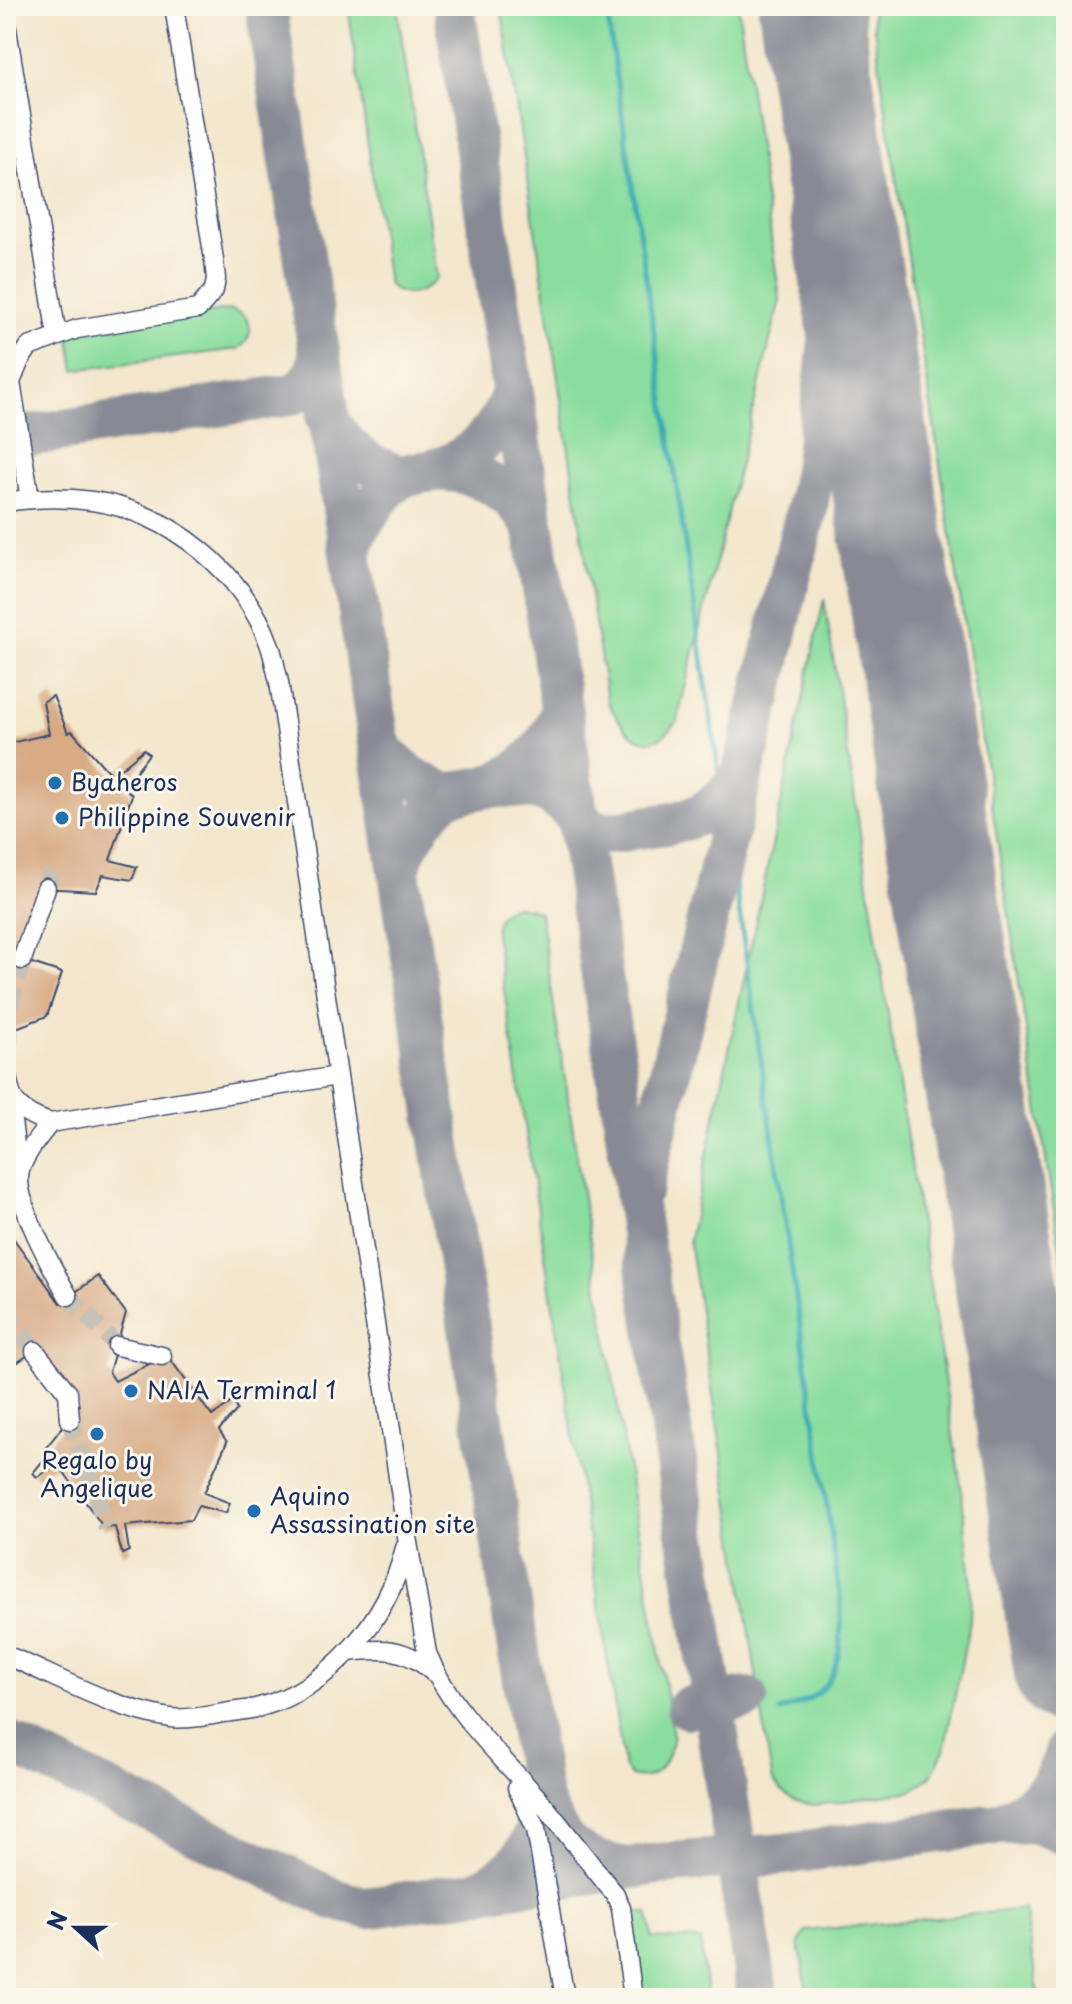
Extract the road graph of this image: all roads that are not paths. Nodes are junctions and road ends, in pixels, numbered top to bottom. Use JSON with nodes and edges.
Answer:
{"nodes":[{"id":1,"x":174,"y":6,"type":"edge"},
{"id":2,"x":6,"y":23,"type":"edge"},
{"id":3,"x":57,"y":336,"type":"junction"},
{"id":4,"x":29,"y":347,"type":"junction"},
{"id":5,"x":6,"y":354,"type":"edge"},
{"id":6,"x":8,"y":378,"type":"edge"},
{"id":7,"x":30,"y":499,"type":"junction"},
{"id":8,"x":6,"y":502,"type":"edge"},
{"id":9,"x":46,"y":888,"type":"tunnel mouth"},
{"id":10,"x":22,"y":960,"type":"tunnel mouth"},
{"id":11,"x":7,"y":1032,"type":"edge"},
{"id":12,"x":6,"y":1060,"type":"edge"},
{"id":13,"x":337,"y":1076,"type":"junction"},
{"id":14,"x":8,"y":1091,"type":"edge"},
{"id":15,"x":50,"y":1123,"type":"junction"},
{"id":16,"x":19,"y":1175,"type":"junction"},
{"id":17,"x":14,"y":1199,"type":"edge"},
{"id":18,"x":68,"y":1296,"type":"tunnel mouth"},
{"id":19,"x":117,"y":1346,"type":"tunnel mouth"},
{"id":20,"x":35,"y":1351,"type":"tunnel mouth"},
{"id":21,"x":162,"y":1356,"type":"dead end"},
{"id":22,"x":70,"y":1420,"type":"tunnel mouth"},
{"id":23,"x":407,"y":1537,"type":"junction"},
{"id":24,"x":348,"y":1652,"type":"junction"},
{"id":25,"x":6,"y":1655,"type":"edge"},
{"id":26,"x":439,"y":1677,"type":"junction"},
{"id":27,"x":500,"y":1758,"type":"junction"},
{"id":28,"x":565,"y":1998,"type":"edge"},
{"id":29,"x":633,"y":1998,"type":"edge"}],
"edges":[{"from":1,"to":3,"type":"lane"},
{"from":2,"to":3,"type":"lane"},
{"from":3,"to":4,"type":"lane"},
{"from":4,"to":5,"type":"lane"},
{"from":4,"to":6,"type":"lane"},
{"from":6,"to":7,"type":"lane"},
{"from":7,"to":8,"type":"lane"},
{"from":7,"to":13,"type":"lane"},
{"from":9,"to":10,"type":"lane"},
{"from":11,"to":12,"type":"lane"},
{"from":12,"to":14,"type":"lane"},
{"from":13,"to":15,"type":"lane"},
{"from":13,"to":23,"type":"lane"},
{"from":14,"to":15,"type":"lane"},
{"from":14,"to":16,"type":"lane"},
{"from":15,"to":16,"type":"lane"},
{"from":16,"to":17,"type":"lane"},
{"from":17,"to":18,"type":"lane"},
{"from":19,"to":21,"type":"lane"},
{"from":20,"to":22,"type":"lane"},
{"from":23,"to":24,"type":"lane"},
{"from":23,"to":26,"type":"lane"},
{"from":24,"to":25,"type":"lane"},
{"from":24,"to":26,"type":"lane"},
{"from":26,"to":27,"type":"lane"},
{"from":27,"to":28,"type":"lane"},
{"from":27,"to":29,"type":"lane"}]}
